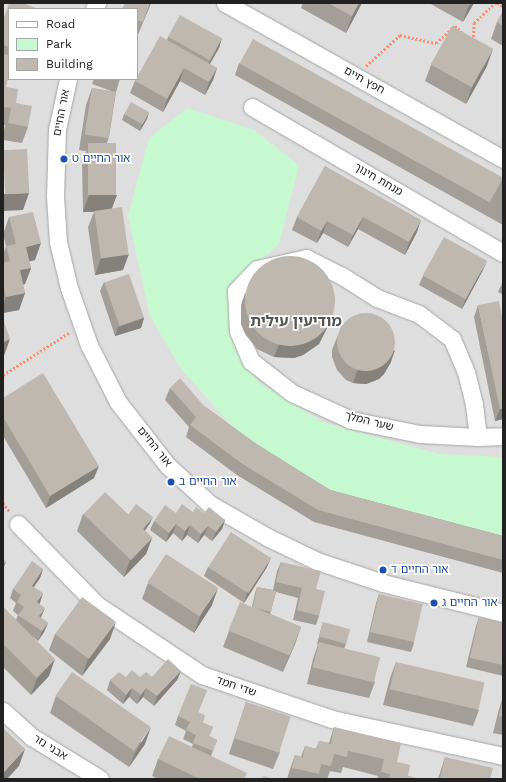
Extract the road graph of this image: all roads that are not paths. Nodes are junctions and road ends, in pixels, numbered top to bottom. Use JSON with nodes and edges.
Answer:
{"nodes":[{"id":1,"x":226,"y":3,"type":"edge"},
{"id":2,"x":68,"y":80,"type":"edge"},
{"id":3,"x":252,"y":107,"type":"dead end"},
{"id":4,"x":503,"y":159,"type":"edge"},
{"id":5,"x":503,"y":253,"type":"edge"},
{"id":6,"x":503,"y":436,"type":"edge"},
{"id":7,"x":478,"y":437,"type":"junction"},
{"id":8,"x":18,"y":524,"type":"dead end"},
{"id":9,"x":503,"y":613,"type":"edge"},
{"id":10,"x":3,"y":711,"type":"edge"},
{"id":11,"x":503,"y":756,"type":"edge"},
{"id":12,"x":100,"y":779,"type":"edge"}],
"edges":[{"from":1,"to":4,"type":"street","name":"חפץ חיים"},
{"from":2,"to":9,"type":"street","name":"אור החיים"},
{"from":3,"to":5,"type":"street","name":"מנחת חינוך"},
{"from":6,"to":7,"type":"street","name":"שער המלך"},
{"from":7,"to":7,"type":"street","name":"שער המלך"},
{"from":8,"to":11,"type":"street","name":"שדי חמד"},
{"from":10,"to":12,"type":"street","name":"אבני נזר"}]}
